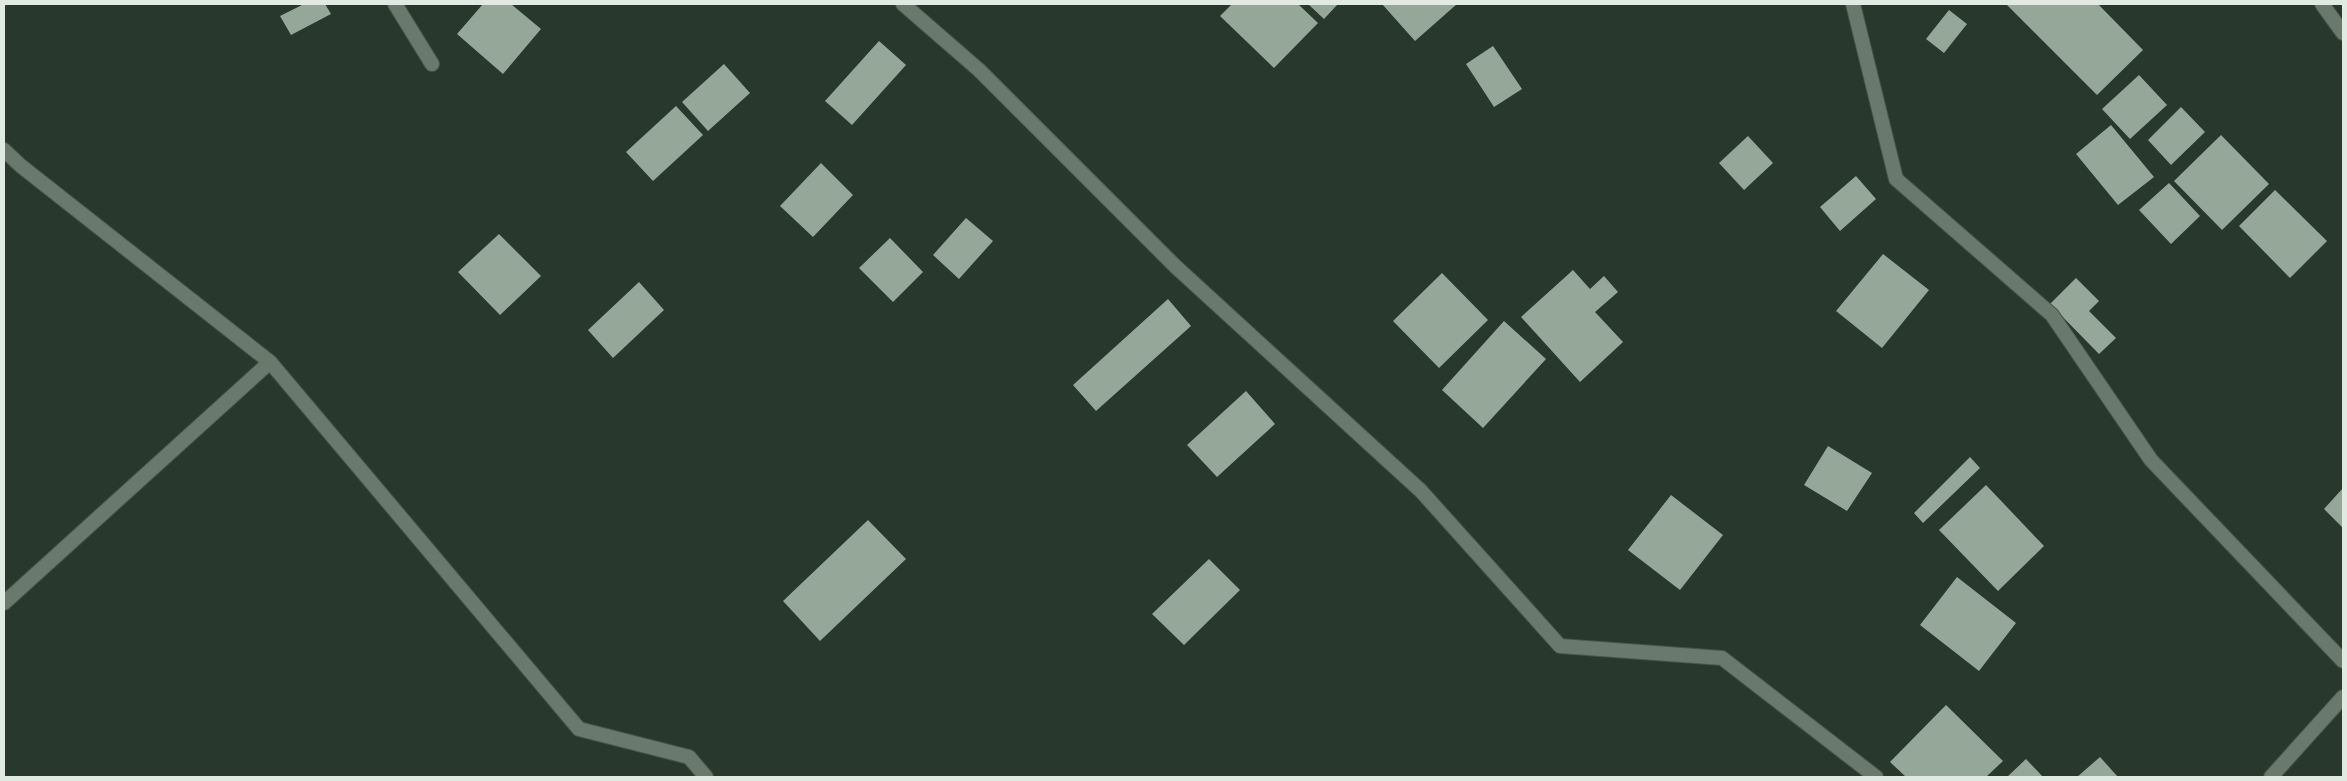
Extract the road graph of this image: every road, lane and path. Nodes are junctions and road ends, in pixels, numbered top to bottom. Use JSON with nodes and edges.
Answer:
{"nodes":[{"id":1,"x":396,"y":4,"type":"edge"},
{"id":2,"x":903,"y":4,"type":"edge"},
{"id":3,"x":1853,"y":4,"type":"edge"},
{"id":4,"x":2322,"y":4,"type":"edge"},
{"id":5,"x":2343,"y":33,"type":"edge"},
{"id":6,"x":432,"y":64,"type":"dead end"},
{"id":7,"x":4,"y":150,"type":"edge"},
{"id":8,"x":270,"y":362,"type":"junction"},
{"id":9,"x":4,"y":604,"type":"edge"},
{"id":10,"x":2343,"y":661,"type":"edge"},
{"id":11,"x":2343,"y":697,"type":"edge"},
{"id":12,"x":706,"y":777,"type":"edge"},
{"id":13,"x":1876,"y":777,"type":"edge"},
{"id":14,"x":2271,"y":777,"type":"edge"}],
"edges":[{"from":1,"to":6,"type":"street"},
{"from":2,"to":13,"type":"street"},
{"from":3,"to":10,"type":"street"},
{"from":4,"to":5,"type":"street"},
{"from":7,"to":8,"type":"street"},
{"from":8,"to":9,"type":"street"},
{"from":8,"to":12,"type":"street"},
{"from":11,"to":14,"type":"street"}]}
